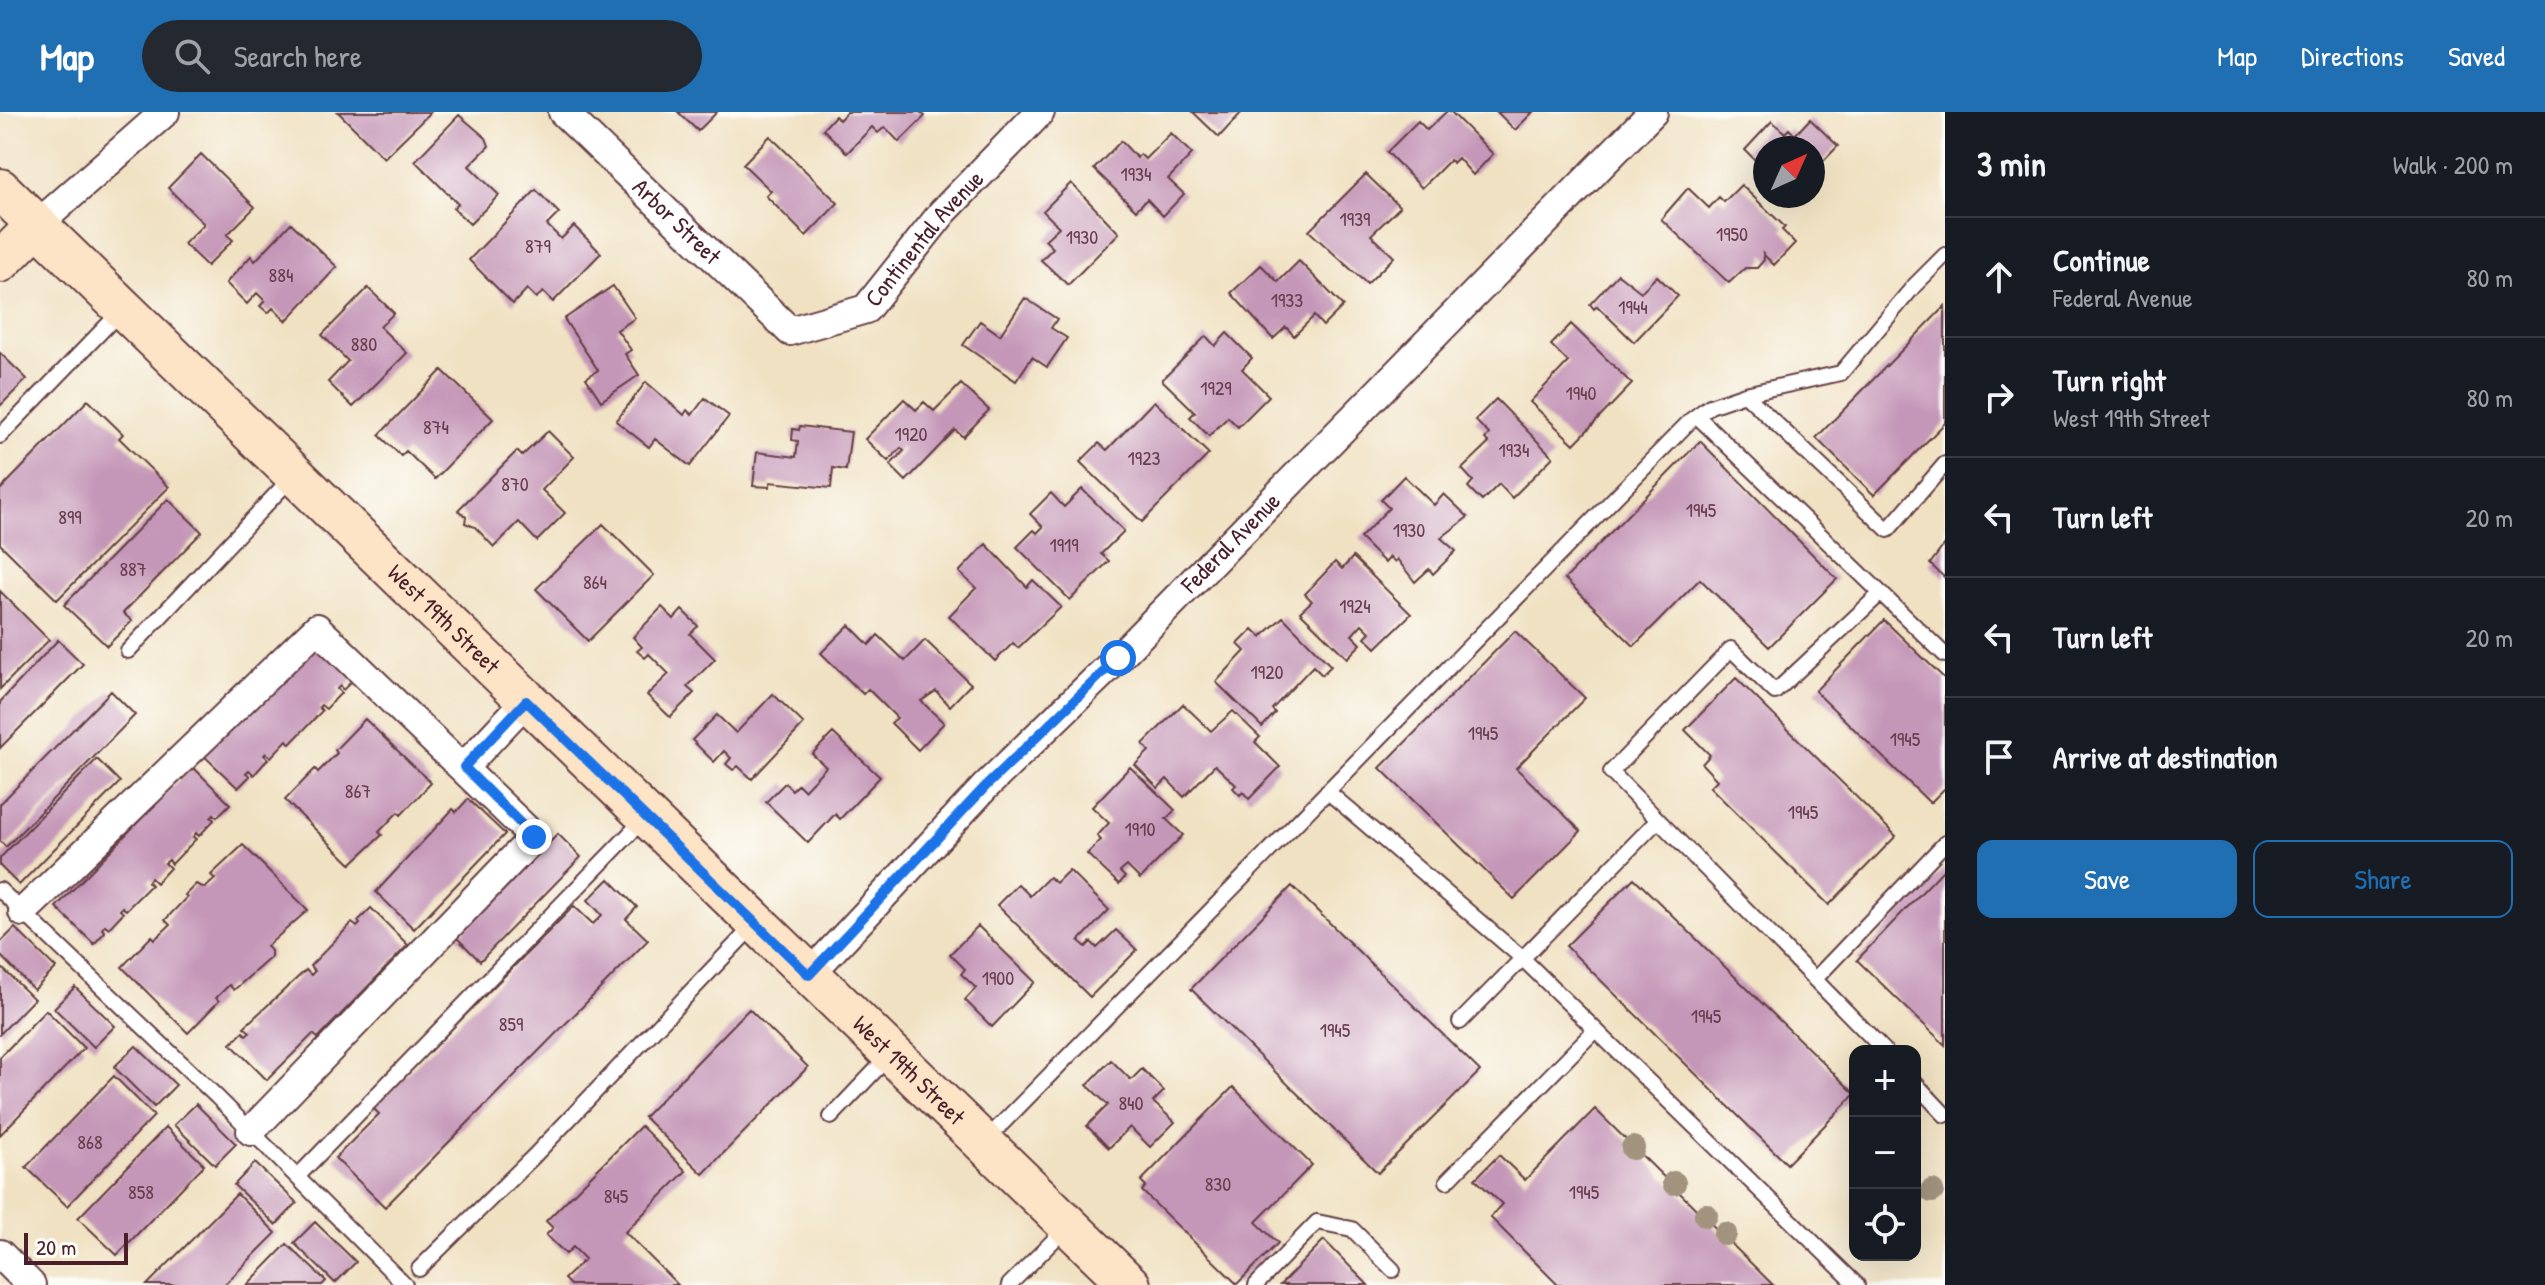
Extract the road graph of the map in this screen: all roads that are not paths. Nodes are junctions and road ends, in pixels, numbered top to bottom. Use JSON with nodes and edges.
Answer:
{"nodes":[{"id":1,"x":165,"y":112,"type":"edge"},
{"id":2,"x":563,"y":112,"type":"edge"},
{"id":3,"x":1040,"y":112,"type":"edge"},
{"id":4,"x":1653,"y":112,"type":"edge"},
{"id":5,"x":0,"y":189,"type":"edge"},
{"id":6,"x":37,"y":225,"type":"junction"},
{"id":7,"x":1945,"y":255,"type":"edge"},
{"id":8,"x":0,"y":262,"type":"edge"},
{"id":9,"x":122,"y":310,"type":"junction"},
{"id":10,"x":790,"y":331,"type":"joint"},
{"id":11,"x":1745,"y":394,"type":"junction"},
{"id":12,"x":1697,"y":416,"type":"junction"},
{"id":13,"x":0,"y":436,"type":"edge"},
{"id":14,"x":1945,"y":464,"type":"edge"},
{"id":15,"x":294,"y":476,"type":"junction"},
{"id":16,"x":1881,"y":593,"type":"junction"},
{"id":17,"x":128,"y":651,"type":"dead end"},
{"id":18,"x":1945,"y":655,"type":"edge"},
{"id":19,"x":526,"y":701,"type":"junction"},
{"id":20,"x":464,"y":767,"type":"junction"},
{"id":21,"x":1327,"y":791,"type":"junction"},
{"id":22,"x":646,"y":817,"type":"junction"},
{"id":23,"x":1658,"y":820,"type":"junction"},
{"id":24,"x":1945,"y":843,"type":"edge"},
{"id":25,"x":0,"y":890,"type":"edge"},
{"id":26,"x":23,"y":912,"type":"junction"},
{"id":27,"x":756,"y":923,"type":"junction"},
{"id":28,"x":1521,"y":957,"type":"junction"},
{"id":29,"x":809,"y":975,"type":"junction"},
{"id":30,"x":1816,"y":978,"type":"junction"},
{"id":31,"x":1460,"y":1022,"type":"dead end"},
{"id":32,"x":1595,"y":1030,"type":"junction"},
{"id":33,"x":1879,"y":1045,"type":"edge"},
{"id":34,"x":891,"y":1055,"type":"junction"},
{"id":35,"x":1921,"y":1089,"type":"edge"},
{"id":36,"x":1945,"y":1115,"type":"edge"},
{"id":37,"x":831,"y":1117,"type":"dead end"},
{"id":38,"x":251,"y":1131,"type":"junction"},
{"id":39,"x":982,"y":1144,"type":"junction"},
{"id":40,"x":297,"y":1177,"type":"junction"},
{"id":41,"x":1447,"y":1181,"type":"dead end"},
{"id":42,"x":1068,"y":1227,"type":"junction"},
{"id":43,"x":0,"y":1254,"type":"edge"},
{"id":44,"x":419,"y":1269,"type":"dead end"},
{"id":45,"x":1393,"y":1270,"type":"dead end"},
{"id":46,"x":31,"y":1285,"type":"edge"},
{"id":47,"x":405,"y":1285,"type":"edge"},
{"id":48,"x":1009,"y":1285,"type":"edge"},
{"id":49,"x":1130,"y":1285,"type":"edge"},
{"id":50,"x":1256,"y":1285,"type":"edge"},
{"id":51,"x":1857,"y":1285,"type":"edge"}],
"edges":[{"from":1,"to":6,"type":"street"},
{"from":2,"to":10,"type":"street","name":"Arbor Street"},
{"from":3,"to":10,"type":"street","name":"Continental Avenue"},
{"from":4,"to":29,"type":"street","name":"Federal Avenue"},
{"from":5,"to":6,"type":"street","name":"West 19th Street"},
{"from":6,"to":8,"type":"street"},
{"from":6,"to":9,"type":"street","name":"West 19th Street"},
{"from":7,"to":11,"type":"lane"},
{"from":9,"to":13,"type":"lane"},
{"from":9,"to":15,"type":"street","name":"West 19th Street"},
{"from":11,"to":12,"type":"lane"},
{"from":11,"to":14,"type":"lane"},
{"from":12,"to":16,"type":"lane"},
{"from":12,"to":21,"type":"lane"},
{"from":15,"to":17,"type":"lane"},
{"from":15,"to":19,"type":"street","name":"West 19th Street"},
{"from":16,"to":18,"type":"lane"},
{"from":16,"to":23,"type":"lane"},
{"from":19,"to":20,"type":"street"},
{"from":19,"to":22,"type":"street","name":"West 19th Street"},
{"from":20,"to":26,"type":"street"},
{"from":20,"to":38,"type":"street"},
{"from":21,"to":28,"type":"lane"},
{"from":21,"to":39,"type":"lane"},
{"from":22,"to":27,"type":"street","name":"West 19th Street"},
{"from":22,"to":40,"type":"lane"},
{"from":23,"to":28,"type":"lane"},
{"from":23,"to":30,"type":"lane"},
{"from":24,"to":30,"type":"lane"},
{"from":25,"to":26,"type":"lane"},
{"from":26,"to":38,"type":"lane"},
{"from":27,"to":29,"type":"street","name":"West 19th Street"},
{"from":27,"to":44,"type":"lane"},
{"from":28,"to":31,"type":"lane"},
{"from":28,"to":32,"type":"lane"},
{"from":29,"to":34,"type":"street","name":"West 19th Street"},
{"from":30,"to":33,"type":"lane"},
{"from":32,"to":41,"type":"lane"},
{"from":32,"to":51,"type":"lane"},
{"from":34,"to":37,"type":"lane"},
{"from":34,"to":39,"type":"street","name":"West 19th Street"},
{"from":35,"to":36,"type":"lane"},
{"from":38,"to":40,"type":"lane"},
{"from":39,"to":42,"type":"street","name":"West 19th Street"},
{"from":40,"to":47,"type":"lane"},
{"from":42,"to":48,"type":"lane"},
{"from":42,"to":49,"type":"street","name":"West 19th Street"},
{"from":43,"to":46,"type":"street"},
{"from":45,"to":50,"type":"lane"}]}
